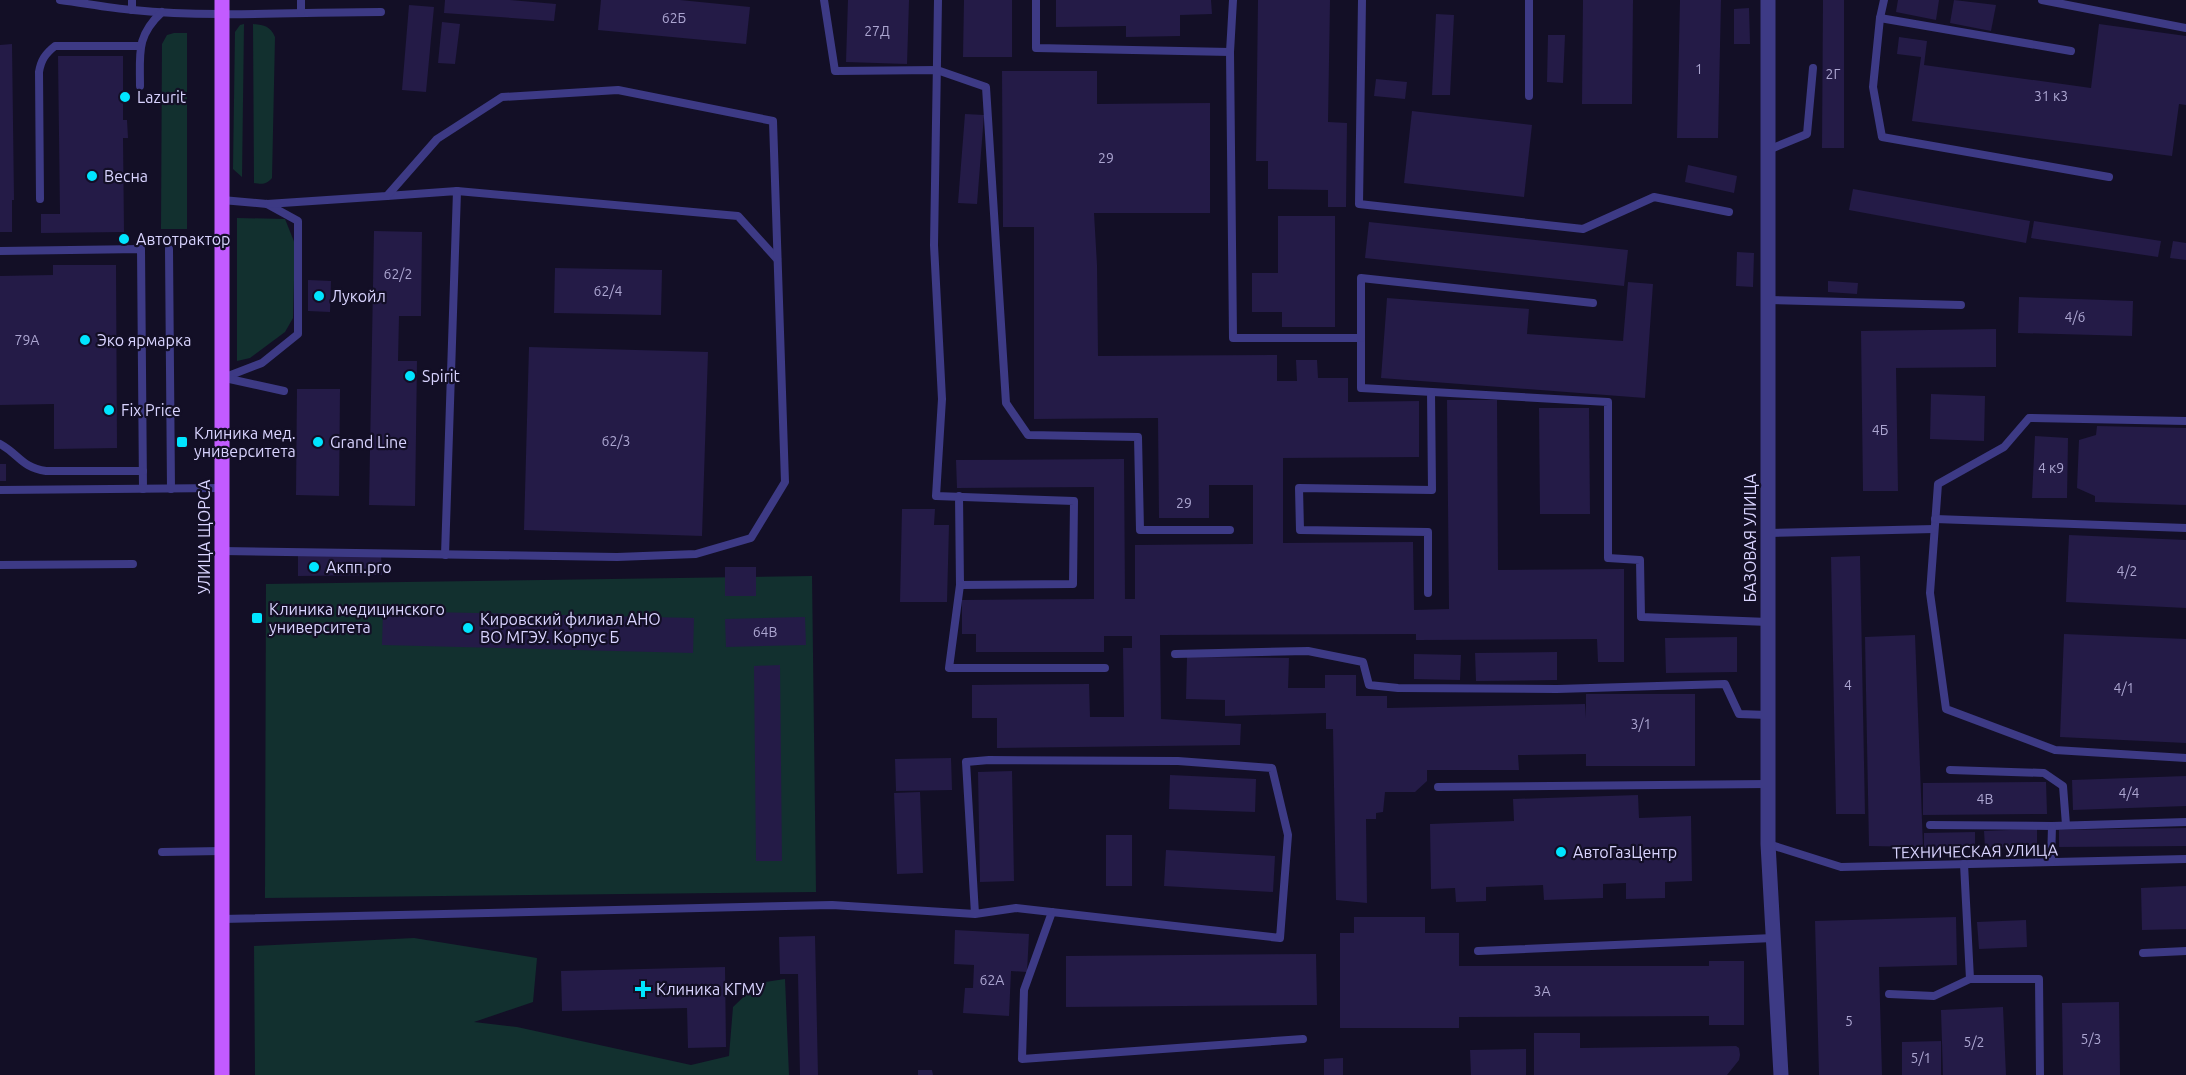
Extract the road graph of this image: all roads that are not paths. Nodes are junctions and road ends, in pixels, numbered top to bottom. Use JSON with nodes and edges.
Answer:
{"nodes":[{"id":1,"x":60,"y":0,"type":"edge"},
{"id":2,"x":132,"y":0,"type":"edge"},
{"id":3,"x":301,"y":0,"type":"edge"},
{"id":4,"x":824,"y":0,"type":"edge"},
{"id":5,"x":938,"y":0,"type":"edge"},
{"id":6,"x":1036,"y":0,"type":"edge"},
{"id":7,"x":1233,"y":0,"type":"edge"},
{"id":8,"x":1362,"y":0,"type":"edge"},
{"id":9,"x":1529,"y":0,"type":"edge"},
{"id":10,"x":1768,"y":0,"type":"edge"},
{"id":11,"x":1884,"y":0,"type":"edge"},
{"id":12,"x":2042,"y":0,"type":"edge"},
{"id":13,"x":222,"y":7,"type":"edge"},
{"id":14,"x":132,"y":10,"type":"junction"},
{"id":15,"x":162,"y":12,"type":"junction"},
{"id":16,"x":301,"y":12,"type":"junction"},
{"id":17,"x":381,"y":12,"type":"dead end"},
{"id":18,"x":1880,"y":18,"type":"junction"},
{"id":19,"x":2186,"y":28,"type":"edge"},
{"id":20,"x":140,"y":46,"type":"junction"},
{"id":21,"x":2071,"y":51,"type":"dead end"},
{"id":22,"x":1230,"y":52,"type":"junction"},
{"id":23,"x":1813,"y":68,"type":"dead end"},
{"id":24,"x":938,"y":70,"type":"junction"},
{"id":25,"x":140,"y":86,"type":"dead end"},
{"id":26,"x":1529,"y":96,"type":"dead end"},
{"id":27,"x":1768,"y":150,"type":"junction"},
{"id":28,"x":2109,"y":177,"type":"dead end"},
{"id":29,"x":457,"y":190,"type":"junction"},
{"id":30,"x":387,"y":196,"type":"junction"},
{"id":31,"x":40,"y":199,"type":"dead end"},
{"id":32,"x":222,"y":200,"type":"junction"},
{"id":33,"x":267,"y":204,"type":"junction"},
{"id":34,"x":1729,"y":212,"type":"dead end"},
{"id":35,"x":169,"y":249,"type":"dead end"},
{"id":36,"x":0,"y":251,"type":"edge"},
{"id":37,"x":777,"y":259,"type":"junction"},
{"id":38,"x":1768,"y":300,"type":"junction"},
{"id":39,"x":1593,"y":303,"type":"dead end"},
{"id":40,"x":1961,"y":305,"type":"dead end"},
{"id":41,"x":1360,"y":338,"type":"junction"},
{"id":42,"x":223,"y":378,"type":"junction"},
{"id":43,"x":284,"y":391,"type":"dead end"},
{"id":44,"x":1431,"y":392,"type":"junction"},
{"id":45,"x":2186,"y":421,"type":"edge"},
{"id":46,"x":0,"y":444,"type":"edge"},
{"id":47,"x":143,"y":471,"type":"junction"},
{"id":48,"x":222,"y":488,"type":"junction"},
{"id":49,"x":143,"y":489,"type":"junction"},
{"id":50,"x":171,"y":489,"type":"junction"},
{"id":51,"x":0,"y":490,"type":"edge"},
{"id":52,"x":959,"y":496,"type":"junction"},
{"id":53,"x":1935,"y":519,"type":"junction"},
{"id":54,"x":2186,"y":528,"type":"edge"},
{"id":55,"x":1935,"y":529,"type":"junction"},
{"id":56,"x":1230,"y":530,"type":"dead end"},
{"id":57,"x":1768,"y":533,"type":"junction"},
{"id":58,"x":222,"y":551,"type":"junction"},
{"id":59,"x":445,"y":555,"type":"junction"},
{"id":60,"x":133,"y":564,"type":"dead end"},
{"id":61,"x":0,"y":565,"type":"edge"},
{"id":62,"x":960,"y":585,"type":"junction"},
{"id":63,"x":1428,"y":593,"type":"dead end"},
{"id":64,"x":1768,"y":622,"type":"junction"},
{"id":65,"x":1175,"y":654,"type":"dead end"},
{"id":66,"x":1105,"y":668,"type":"dead end"},
{"id":67,"x":1768,"y":715,"type":"junction"},
{"id":68,"x":2186,"y":758,"type":"edge"},
{"id":69,"x":1950,"y":770,"type":"dead end"},
{"id":70,"x":1768,"y":784,"type":"junction"},
{"id":71,"x":1438,"y":786,"type":"dead end"},
{"id":72,"x":2186,"y":822,"type":"edge"},
{"id":73,"x":1930,"y":825,"type":"dead end"},
{"id":74,"x":2066,"y":825,"type":"junction"},
{"id":75,"x":2052,"y":826,"type":"junction"},
{"id":76,"x":1768,"y":844,"type":"junction"},
{"id":77,"x":221,"y":851,"type":"junction"},
{"id":78,"x":162,"y":852,"type":"dead end"},
{"id":79,"x":2186,"y":859,"type":"edge"},
{"id":80,"x":2051,"y":862,"type":"junction"},
{"id":81,"x":1964,"y":864,"type":"junction"},
{"id":82,"x":1052,"y":912,"type":"junction"},
{"id":83,"x":975,"y":914,"type":"junction"},
{"id":84,"x":222,"y":919,"type":"junction"},
{"id":85,"x":1773,"y":938,"type":"junction"},
{"id":86,"x":1478,"y":951,"type":"dead end"},
{"id":87,"x":2186,"y":951,"type":"edge"},
{"id":88,"x":2143,"y":953,"type":"dead end"},
{"id":89,"x":1970,"y":979,"type":"junction"},
{"id":90,"x":1889,"y":994,"type":"dead end"},
{"id":91,"x":1303,"y":1039,"type":"dead end"},
{"id":92,"x":222,"y":1075,"type":"edge"},
{"id":93,"x":1781,"y":1075,"type":"edge"},
{"id":94,"x":2040,"y":1075,"type":"edge"}],
"edges":[{"from":1,"to":14,"type":"lane"},
{"from":2,"to":14,"type":"lane"},
{"from":3,"to":16,"type":"lane"},
{"from":4,"to":24,"type":"lane"},
{"from":5,"to":24,"type":"lane"},
{"from":6,"to":22,"type":"lane"},
{"from":7,"to":22,"type":"lane"},
{"from":8,"to":34,"type":"lane"},
{"from":9,"to":26,"type":"lane"},
{"from":10,"to":27,"type":"street","name":"БАЗОВАЯ УЛИЦА"},
{"from":11,"to":18,"type":"lane"},
{"from":12,"to":19,"type":"lane"},
{"from":13,"to":15,"type":"lane"},
{"from":13,"to":16,"type":"lane"},
{"from":13,"to":32,"type":"main road","name":"УЛИЦА ЩОРСА"},
{"from":14,"to":15,"type":"lane"},
{"from":15,"to":20,"type":"lane"},
{"from":16,"to":17,"type":"lane"},
{"from":18,"to":21,"type":"lane"},
{"from":18,"to":28,"type":"lane"},
{"from":20,"to":25,"type":"lane"},
{"from":20,"to":31,"type":"lane"},
{"from":22,"to":41,"type":"lane"},
{"from":23,"to":27,"type":"lane"},
{"from":24,"to":52,"type":"lane"},
{"from":24,"to":56,"type":"lane"},
{"from":27,"to":38,"type":"street","name":"БАЗОВАЯ УЛИЦА"},
{"from":29,"to":30,"type":"lane"},
{"from":29,"to":37,"type":"lane"},
{"from":29,"to":59,"type":"lane"},
{"from":30,"to":33,"type":"lane"},
{"from":30,"to":37,"type":"lane"},
{"from":32,"to":33,"type":"lane"},
{"from":32,"to":42,"type":"main road","name":"УЛИЦА ЩОРСА"},
{"from":33,"to":42,"type":"lane"},
{"from":35,"to":50,"type":"lane"},
{"from":36,"to":47,"type":"lane"},
{"from":37,"to":59,"type":"lane"},
{"from":38,"to":40,"type":"lane"},
{"from":38,"to":57,"type":"street","name":"БАЗОВАЯ УЛИЦА"},
{"from":39,"to":41,"type":"lane"},
{"from":41,"to":44,"type":"lane"},
{"from":42,"to":43,"type":"lane"},
{"from":42,"to":48,"type":"main road","name":"УЛИЦА ЩОРСА"},
{"from":44,"to":63,"type":"lane"},
{"from":44,"to":64,"type":"lane"},
{"from":45,"to":53,"type":"lane"},
{"from":46,"to":47,"type":"lane"},
{"from":47,"to":49,"type":"lane"},
{"from":48,"to":50,"type":"lane"},
{"from":48,"to":58,"type":"main road","name":"УЛИЦА ЩОРСА"},
{"from":49,"to":50,"type":"lane"},
{"from":49,"to":51,"type":"lane"},
{"from":52,"to":62,"type":"lane"},
{"from":52,"to":62,"type":"lane"},
{"from":53,"to":54,"type":"lane"},
{"from":53,"to":55,"type":"lane"},
{"from":55,"to":57,"type":"lane"},
{"from":55,"to":68,"type":"lane"},
{"from":57,"to":64,"type":"street","name":"БАЗОВАЯ УЛИЦА"},
{"from":58,"to":59,"type":"lane"},
{"from":58,"to":77,"type":"main road","name":"УЛИЦА ЩОРСА"},
{"from":60,"to":61,"type":"lane"},
{"from":62,"to":66,"type":"lane"},
{"from":64,"to":67,"type":"street","name":"БАЗОВАЯ УЛИЦА"},
{"from":65,"to":67,"type":"lane"},
{"from":67,"to":70,"type":"street","name":"БАЗОВАЯ УЛИЦА"},
{"from":69,"to":74,"type":"lane"},
{"from":70,"to":71,"type":"lane"},
{"from":70,"to":76,"type":"street","name":"БАЗОВАЯ УЛИЦА"},
{"from":72,"to":74,"type":"lane"},
{"from":73,"to":75,"type":"lane"},
{"from":74,"to":75,"type":"lane"},
{"from":75,"to":80,"type":"lane"},
{"from":76,"to":81,"type":"lane","name":"ТЕХНИЧЕСКАЯ УЛИЦА"},
{"from":76,"to":85,"type":"street","name":"БАЗОВАЯ УЛИЦА"},
{"from":77,"to":78,"type":"lane"},
{"from":77,"to":84,"type":"main road","name":"УЛИЦА ЩОРСА"},
{"from":79,"to":80,"type":"lane","name":"ТЕХНИЧЕСКАЯ УЛИЦА"},
{"from":80,"to":81,"type":"lane","name":"ТЕХНИЧЕСКАЯ УЛИЦА"},
{"from":81,"to":89,"type":"lane"},
{"from":82,"to":83,"type":"lane"},
{"from":82,"to":83,"type":"lane"},
{"from":82,"to":91,"type":"lane"},
{"from":83,"to":84,"type":"lane"},
{"from":84,"to":92,"type":"main road","name":"УЛИЦА ЩОРСА"},
{"from":85,"to":86,"type":"lane"},
{"from":85,"to":93,"type":"street","name":"БАЗОВАЯ УЛИЦА"},
{"from":87,"to":88,"type":"lane"},
{"from":89,"to":90,"type":"lane"},
{"from":89,"to":94,"type":"lane"}]}
